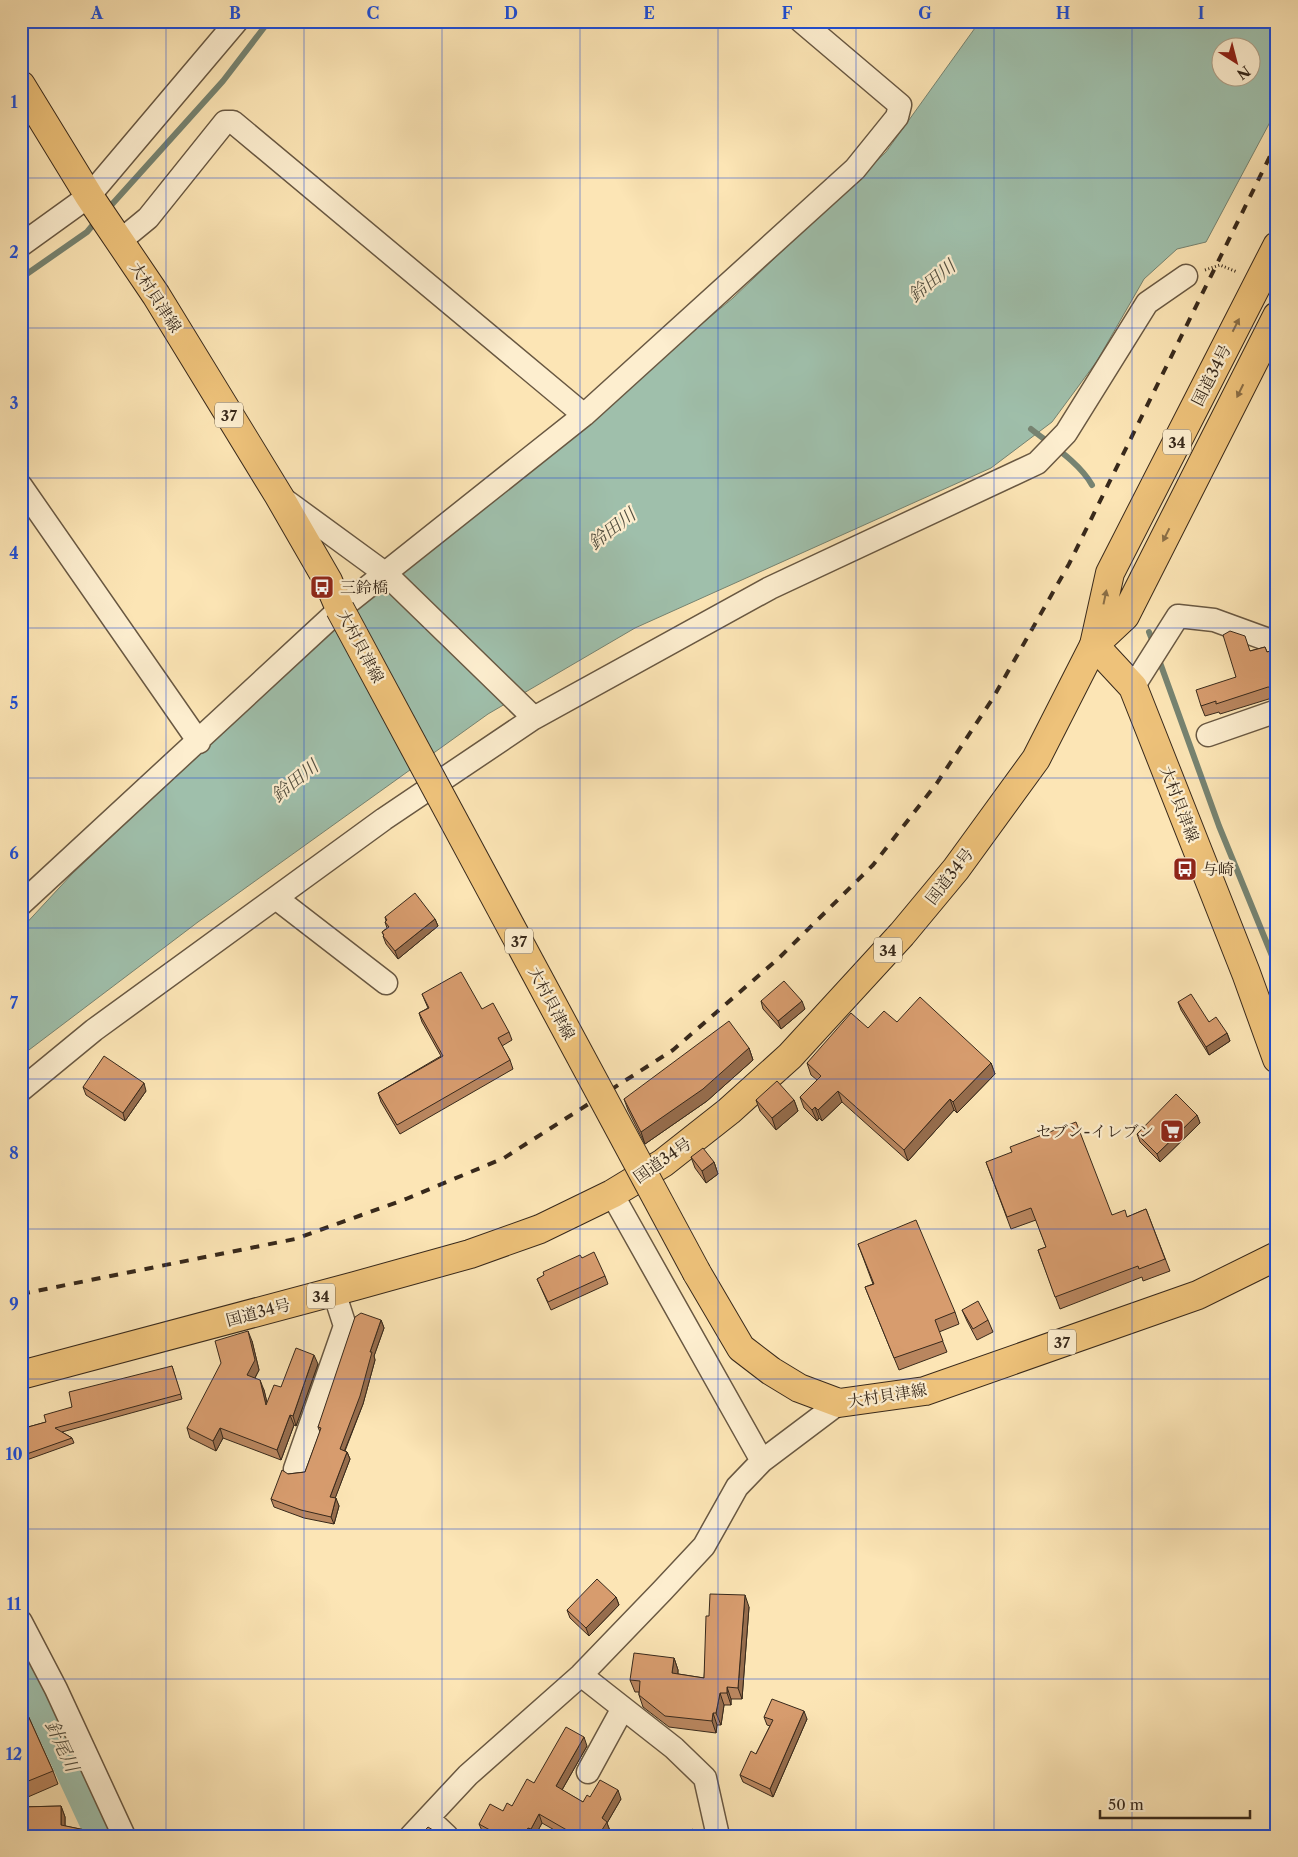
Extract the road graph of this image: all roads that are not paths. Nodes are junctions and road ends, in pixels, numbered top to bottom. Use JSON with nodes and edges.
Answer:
{"nodes":[{"id":1,"x":237,"y":21,"type":"edge"},
{"id":2,"x":801,"y":21,"type":"edge"},
{"id":3,"x":21,"y":85,"type":"edge"},
{"id":4,"x":91,"y":198,"type":"junction"},
{"id":5,"x":115,"y":234,"type":"junction"},
{"id":6,"x":21,"y":245,"type":"edge"},
{"id":7,"x":1277,"y":246,"type":"edge"},
{"id":8,"x":1186,"y":276,"type":"road end"},
{"id":9,"x":1277,"y":316,"type":"edge"},
{"id":10,"x":584,"y":415,"type":"junction"},
{"id":11,"x":21,"y":486,"type":"edge"},
{"id":12,"x":279,"y":496,"type":"junction"},
{"id":13,"x":390,"y":579,"type":"junction"},
{"id":14,"x":340,"y":609,"type":"junction"},
{"id":15,"x":1277,"y":643,"type":"edge"},
{"id":16,"x":1094,"y":645,"type":"junction"},
{"id":17,"x":1139,"y":676,"type":"junction"},
{"id":18,"x":1277,"y":711,"type":"edge"},
{"id":19,"x":526,"y":712,"type":"junction"},
{"id":20,"x":1208,"y":735,"type":"dead end"},
{"id":21,"x":199,"y":742,"type":"junction"},
{"id":22,"x":276,"y":898,"type":"junction"},
{"id":23,"x":21,"y":904,"type":"edge"},
{"id":24,"x":386,"y":983,"type":"dead end"},
{"id":25,"x":1277,"y":1059,"type":"edge"},
{"id":26,"x":21,"y":1090,"type":"edge"},
{"id":27,"x":612,"y":1194,"type":"junction"},
{"id":28,"x":1277,"y":1256,"type":"edge"},
{"id":29,"x":334,"y":1292,"type":"junction"},
{"id":30,"x":21,"y":1375,"type":"edge"},
{"id":31,"x":839,"y":1403,"type":"junction"},
{"id":32,"x":762,"y":1461,"type":"junction"},
{"id":33,"x":295,"y":1469,"type":"dead end"},
{"id":34,"x":21,"y":1622,"type":"edge"},
{"id":35,"x":581,"y":1675,"type":"junction"},
{"id":36,"x":622,"y":1708,"type":"junction"},
{"id":37,"x":588,"y":1772,"type":"dead end"},
{"id":38,"x":428,"y":1818,"type":"junction"},
{"id":39,"x":124,"y":1836,"type":"edge"},
{"id":40,"x":411,"y":1836,"type":"edge"},
{"id":41,"x":447,"y":1836,"type":"edge"},
{"id":42,"x":718,"y":1836,"type":"edge"}],
"edges":[{"from":1,"to":4,"type":"street"},
{"from":2,"to":10,"type":"street"},
{"from":3,"to":4,"type":"main road","name":"大村貝津線","number":"37"},
{"from":4,"to":5,"type":"main road","name":"大村貝津線","number":"37"},
{"from":4,"to":6,"type":"street"},
{"from":5,"to":10,"type":"street"},
{"from":5,"to":12,"type":"main road","name":"大村貝津線","number":"37"},
{"from":16,"to":7,"type":"main road","name":"国道34号","number":"34","one_way":true},
{"from":8,"to":19,"type":"street"},
{"from":9,"to":16,"type":"main road","name":"国道34号","number":"34","one_way":true},
{"from":10,"to":13,"type":"street"},
{"from":11,"to":21,"type":"street"},
{"from":12,"to":13,"type":"street"},
{"from":12,"to":14,"type":"main road","name":"大村貝津線","number":"37"},
{"from":13,"to":14,"type":"street"},
{"from":13,"to":19,"type":"street"},
{"from":14,"to":21,"type":"street"},
{"from":14,"to":31,"type":"main road","name":"大村貝津線","number":"37","bridge":true},
{"from":15,"to":17,"type":"street"},
{"from":16,"to":17,"type":"main road","name":"大村貝津線"},
{"from":16,"to":27,"type":"main road","name":"国道34号","number":"34"},
{"from":17,"to":25,"type":"main road","name":"大村貝津線"},
{"from":18,"to":20,"type":"street"},
{"from":19,"to":22,"type":"street"},
{"from":21,"to":23,"type":"street"},
{"from":22,"to":24,"type":"street"},
{"from":22,"to":26,"type":"street"},
{"from":27,"to":29,"type":"main road","name":"国道34号","number":"34"},
{"from":27,"to":32,"type":"street"},
{"from":28,"to":31,"type":"main road","name":"大村貝津線","number":"37"},
{"from":29,"to":30,"type":"main road","name":"国道34号","number":"34"},
{"from":29,"to":33,"type":"street"},
{"from":31,"to":32,"type":"street"},
{"from":32,"to":35,"type":"street"},
{"from":34,"to":39,"type":"street"},
{"from":35,"to":36,"type":"street"},
{"from":35,"to":38,"type":"street"},
{"from":36,"to":37,"type":"street"},
{"from":36,"to":42,"type":"street"},
{"from":38,"to":40,"type":"street"},
{"from":38,"to":41,"type":"street"}]}
